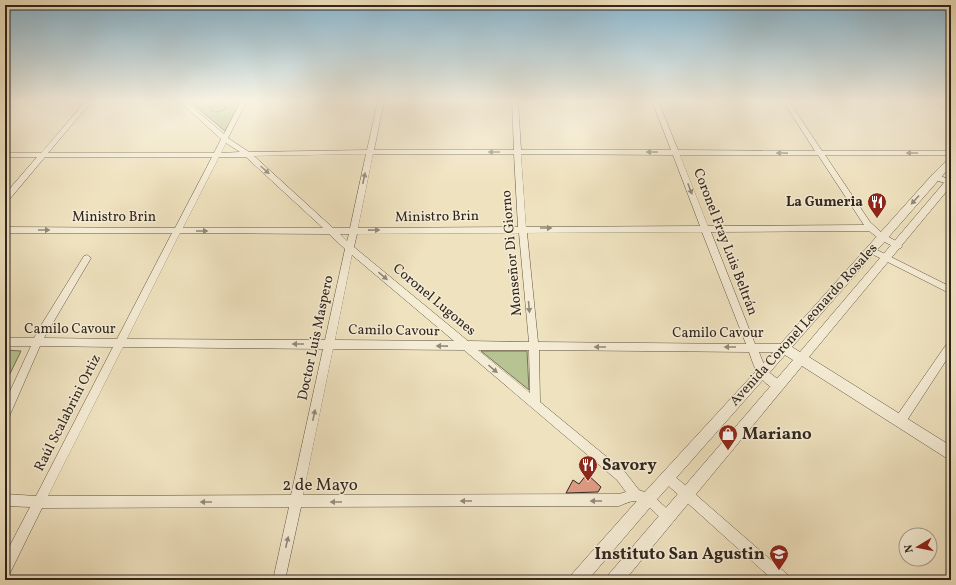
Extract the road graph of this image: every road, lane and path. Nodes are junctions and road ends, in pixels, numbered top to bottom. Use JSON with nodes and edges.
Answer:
{"nodes":[{"id":1,"x":66,"y":128,"type":"edge"},
{"id":2,"x":214,"y":128,"type":"edge"},
{"id":3,"x":230,"y":128,"type":"edge"},
{"id":4,"x":375,"y":128,"type":"edge"},
{"id":5,"x":517,"y":128,"type":"edge"},
{"id":6,"x":666,"y":128,"type":"edge"},
{"id":7,"x":805,"y":128,"type":"edge"},
{"id":8,"x":225,"y":138,"type":"junction"},
{"id":9,"x":370,"y":152,"type":"junction"},
{"id":10,"x":518,"y":152,"type":"junction"},
{"id":11,"x":675,"y":152,"type":"junction"},
{"id":12,"x":951,"y":153,"type":"edge"},
{"id":13,"x":247,"y":154,"type":"junction"},
{"id":14,"x":822,"y":154,"type":"junction"},
{"id":15,"x":5,"y":155,"type":"edge"},
{"id":16,"x":43,"y":155,"type":"junction"},
{"id":17,"x":216,"y":155,"type":"junction"},
{"id":18,"x":951,"y":161,"type":"edge"},
{"id":19,"x":935,"y":177,"type":"junction"},
{"id":20,"x":950,"y":182,"type":"edge"},
{"id":21,"x":5,"y":200,"type":"edge"},
{"id":22,"x":522,"y":228,"type":"junction"},
{"id":23,"x":705,"y":228,"type":"junction"},
{"id":24,"x":870,"y":228,"type":"junction"},
{"id":25,"x":5,"y":230,"type":"edge"},
{"id":26,"x":178,"y":231,"type":"junction"},
{"id":27,"x":331,"y":231,"type":"junction"},
{"id":28,"x":353,"y":231,"type":"junction"},
{"id":29,"x":881,"y":237,"type":"junction"},
{"id":30,"x":898,"y":246,"type":"junction"},
{"id":31,"x":350,"y":248,"type":"junction"},
{"id":32,"x":871,"y":250,"type":"junction"},
{"id":33,"x":87,"y":258,"type":"dead end"},
{"id":34,"x":887,"y":258,"type":"junction"},
{"id":35,"x":951,"y":291,"type":"edge"},
{"id":36,"x":5,"y":342,"type":"edge"},
{"id":37,"x":38,"y":343,"type":"junction"},
{"id":38,"x":120,"y":343,"type":"junction"},
{"id":39,"x":329,"y":344,"type":"junction"},
{"id":40,"x":951,"y":345,"type":"edge"},
{"id":41,"x":466,"y":346,"type":"junction"},
{"id":42,"x":533,"y":346,"type":"junction"},
{"id":43,"x":752,"y":347,"type":"junction"},
{"id":44,"x":782,"y":348,"type":"junction"},
{"id":45,"x":802,"y":359,"type":"junction"},
{"id":46,"x":762,"y":373,"type":"junction"},
{"id":47,"x":779,"y":386,"type":"junction"},
{"id":48,"x":535,"y":403,"type":"junction"},
{"id":49,"x":5,"y":414,"type":"edge"},
{"id":50,"x":900,"y":421,"type":"junction"},
{"id":51,"x":951,"y":454,"type":"edge"},
{"id":52,"x":667,"y":477,"type":"junction"},
{"id":53,"x":687,"y":496,"type":"junction"},
{"id":54,"x":641,"y":497,"type":"junction"},
{"id":55,"x":5,"y":500,"type":"edge"},
{"id":56,"x":39,"y":502,"type":"junction"},
{"id":57,"x":296,"y":502,"type":"junction"},
{"id":58,"x":669,"y":518,"type":"junction"},
{"id":59,"x":5,"y":568,"type":"edge"},
{"id":60,"x":279,"y":580,"type":"edge"},
{"id":61,"x":578,"y":580,"type":"edge"},
{"id":62,"x":615,"y":580,"type":"edge"},
{"id":63,"x":783,"y":580,"type":"edge"}],
"edges":[{"from":1,"to":16,"type":"street"},
{"from":2,"to":8,"type":"street","name":"Coronel Lugones"},
{"from":3,"to":8,"type":"street","name":"Raúl Scalabrini Ortiz"},
{"from":4,"to":9,"type":"street","name":"Doctor Luis Maspero"},
{"from":5,"to":10,"type":"street","name":"Monseñor Di Giorno"},
{"from":6,"to":11,"type":"street","name":"Coronel Fray Luis Beltrán"},
{"from":7,"to":14,"type":"street"},
{"from":8,"to":13,"type":"street","name":"Coronel Lugones"},
{"from":8,"to":17,"type":"street","name":"Raúl Scalabrini Ortiz"},
{"from":10,"to":9,"type":"street","one_way":true},
{"from":9,"to":13,"type":"street"},
{"from":28,"to":9,"type":"street","name":"Doctor Luis Maspero","one_way":true},
{"from":11,"to":10,"type":"street","one_way":true},
{"from":10,"to":22,"type":"street","name":"Monseñor Di Giorno"},
{"from":14,"to":11,"type":"street","one_way":true},
{"from":11,"to":23,"type":"street","name":"Coronel Fray Luis Beltrán","one_way":true},
{"from":12,"to":14,"type":"street","one_way":true},
{"from":13,"to":17,"type":"street"},
{"from":13,"to":27,"type":"street","name":"Coronel Lugones","one_way":true},
{"from":14,"to":24,"type":"street"},
{"from":15,"to":16,"type":"street"},
{"from":16,"to":17,"type":"street"},
{"from":16,"to":21,"type":"street"},
{"from":17,"to":26,"type":"street","name":"Raúl Scalabrini Ortiz"},
{"from":18,"to":19,"type":"street","name":"Avenida Coronel Leonardo Rosales"},
{"from":19,"to":20,"type":"street"},
{"from":19,"to":29,"type":"street","name":"Avenida Coronel Leonardo Rosales","one_way":true},
{"from":20,"to":30,"type":"street","name":"Avenida Coronel Leonardo Rosales"},
{"from":22,"to":23,"type":"street","name":"Ministro Brin","one_way":true},
{"from":28,"to":22,"type":"street","name":"Ministro Brin","one_way":true},
{"from":22,"to":42,"type":"street","name":"Monseñor Di Giorno","one_way":true},
{"from":23,"to":24,"type":"street","name":"Ministro Brin"},
{"from":23,"to":43,"type":"street","name":"Coronel Fray Luis Beltrán"},
{"from":24,"to":29,"type":"street"},
{"from":25,"to":26,"type":"street","name":"Ministro Brin","one_way":true},
{"from":26,"to":27,"type":"street","name":"Ministro Brin","one_way":true},
{"from":26,"to":38,"type":"street","name":"Raúl Scalabrini Ortiz"},
{"from":27,"to":28,"type":"street","name":"Ministro Brin"},
{"from":27,"to":31,"type":"street","name":"Coronel Lugones"},
{"from":28,"to":31,"type":"street","name":"Doctor Luis Maspero"},
{"from":29,"to":30,"type":"street"},
{"from":29,"to":32,"type":"street","name":"Avenida Coronel Leonardo Rosales"},
{"from":30,"to":34,"type":"street","name":"Avenida Coronel Leonardo Rosales"},
{"from":31,"to":39,"type":"street","name":"Doctor Luis Maspero"},
{"from":31,"to":41,"type":"street","name":"Coronel Lugones","one_way":true},
{"from":32,"to":34,"type":"street"},
{"from":32,"to":44,"type":"street","name":"Avenida Coronel Leonardo Rosales"},
{"from":33,"to":37,"type":"street"},
{"from":34,"to":35,"type":"street"},
{"from":34,"to":45,"type":"street","name":"Avenida Coronel Leonardo Rosales"},
{"from":36,"to":37,"type":"street","name":"Camilo Cavour"},
{"from":37,"to":38,"type":"street","name":"Camilo Cavour"},
{"from":37,"to":49,"type":"street"},
{"from":39,"to":38,"type":"street","name":"Camilo Cavour","one_way":true},
{"from":38,"to":56,"type":"street","name":"Raúl Scalabrini Ortiz"},
{"from":41,"to":39,"type":"street","name":"Camilo Cavour","one_way":true},
{"from":57,"to":39,"type":"street","name":"Doctor Luis Maspero","one_way":true},
{"from":40,"to":50,"type":"street"},
{"from":41,"to":42,"type":"street","name":"Camilo Cavour"},
{"from":41,"to":48,"type":"street","name":"Coronel Lugones","one_way":true},
{"from":43,"to":42,"type":"street","name":"Camilo Cavour","one_way":true},
{"from":42,"to":48,"type":"street","name":"Monseñor Di Giorno"},
{"from":43,"to":44,"type":"street","name":"Camilo Cavour"},
{"from":43,"to":46,"type":"street","name":"Coronel Fray Luis Beltrán"},
{"from":44,"to":45,"type":"street"},
{"from":44,"to":46,"type":"street","name":"Avenida Coronel Leonardo Rosales"},
{"from":45,"to":47,"type":"street","name":"Avenida Coronel Leonardo Rosales"},
{"from":45,"to":50,"type":"street"},
{"from":46,"to":47,"type":"street"},
{"from":46,"to":52,"type":"street","name":"Avenida Coronel Leonardo Rosales"},
{"from":47,"to":53,"type":"street","name":"Avenida Coronel Leonardo Rosales"},
{"from":48,"to":54,"type":"street","name":"Coronel Lugones"},
{"from":50,"to":51,"type":"street"},
{"from":52,"to":53,"type":"street"},
{"from":52,"to":54,"type":"street","name":"Avenida Coronel Leonardo Rosales"},
{"from":53,"to":58,"type":"street","name":"Avenida Coronel Leonardo Rosales"},
{"from":53,"to":63,"type":"street"},
{"from":54,"to":57,"type":"street","name":"2 de Mayo","one_way":true},
{"from":54,"to":58,"type":"street","name":"Coronel Lugones"},
{"from":54,"to":61,"type":"street","name":"Avenida Coronel Leonardo Rosales"},
{"from":55,"to":56,"type":"street","name":"2 de Mayo"},
{"from":57,"to":56,"type":"street","name":"2 de Mayo","one_way":true},
{"from":56,"to":59,"type":"street","name":"Raúl Scalabrini Ortiz"},
{"from":60,"to":57,"type":"street","name":"Doctor Luis Maspero","one_way":true},
{"from":58,"to":62,"type":"street","name":"Avenida Coronel Leonardo Rosales"}]}
